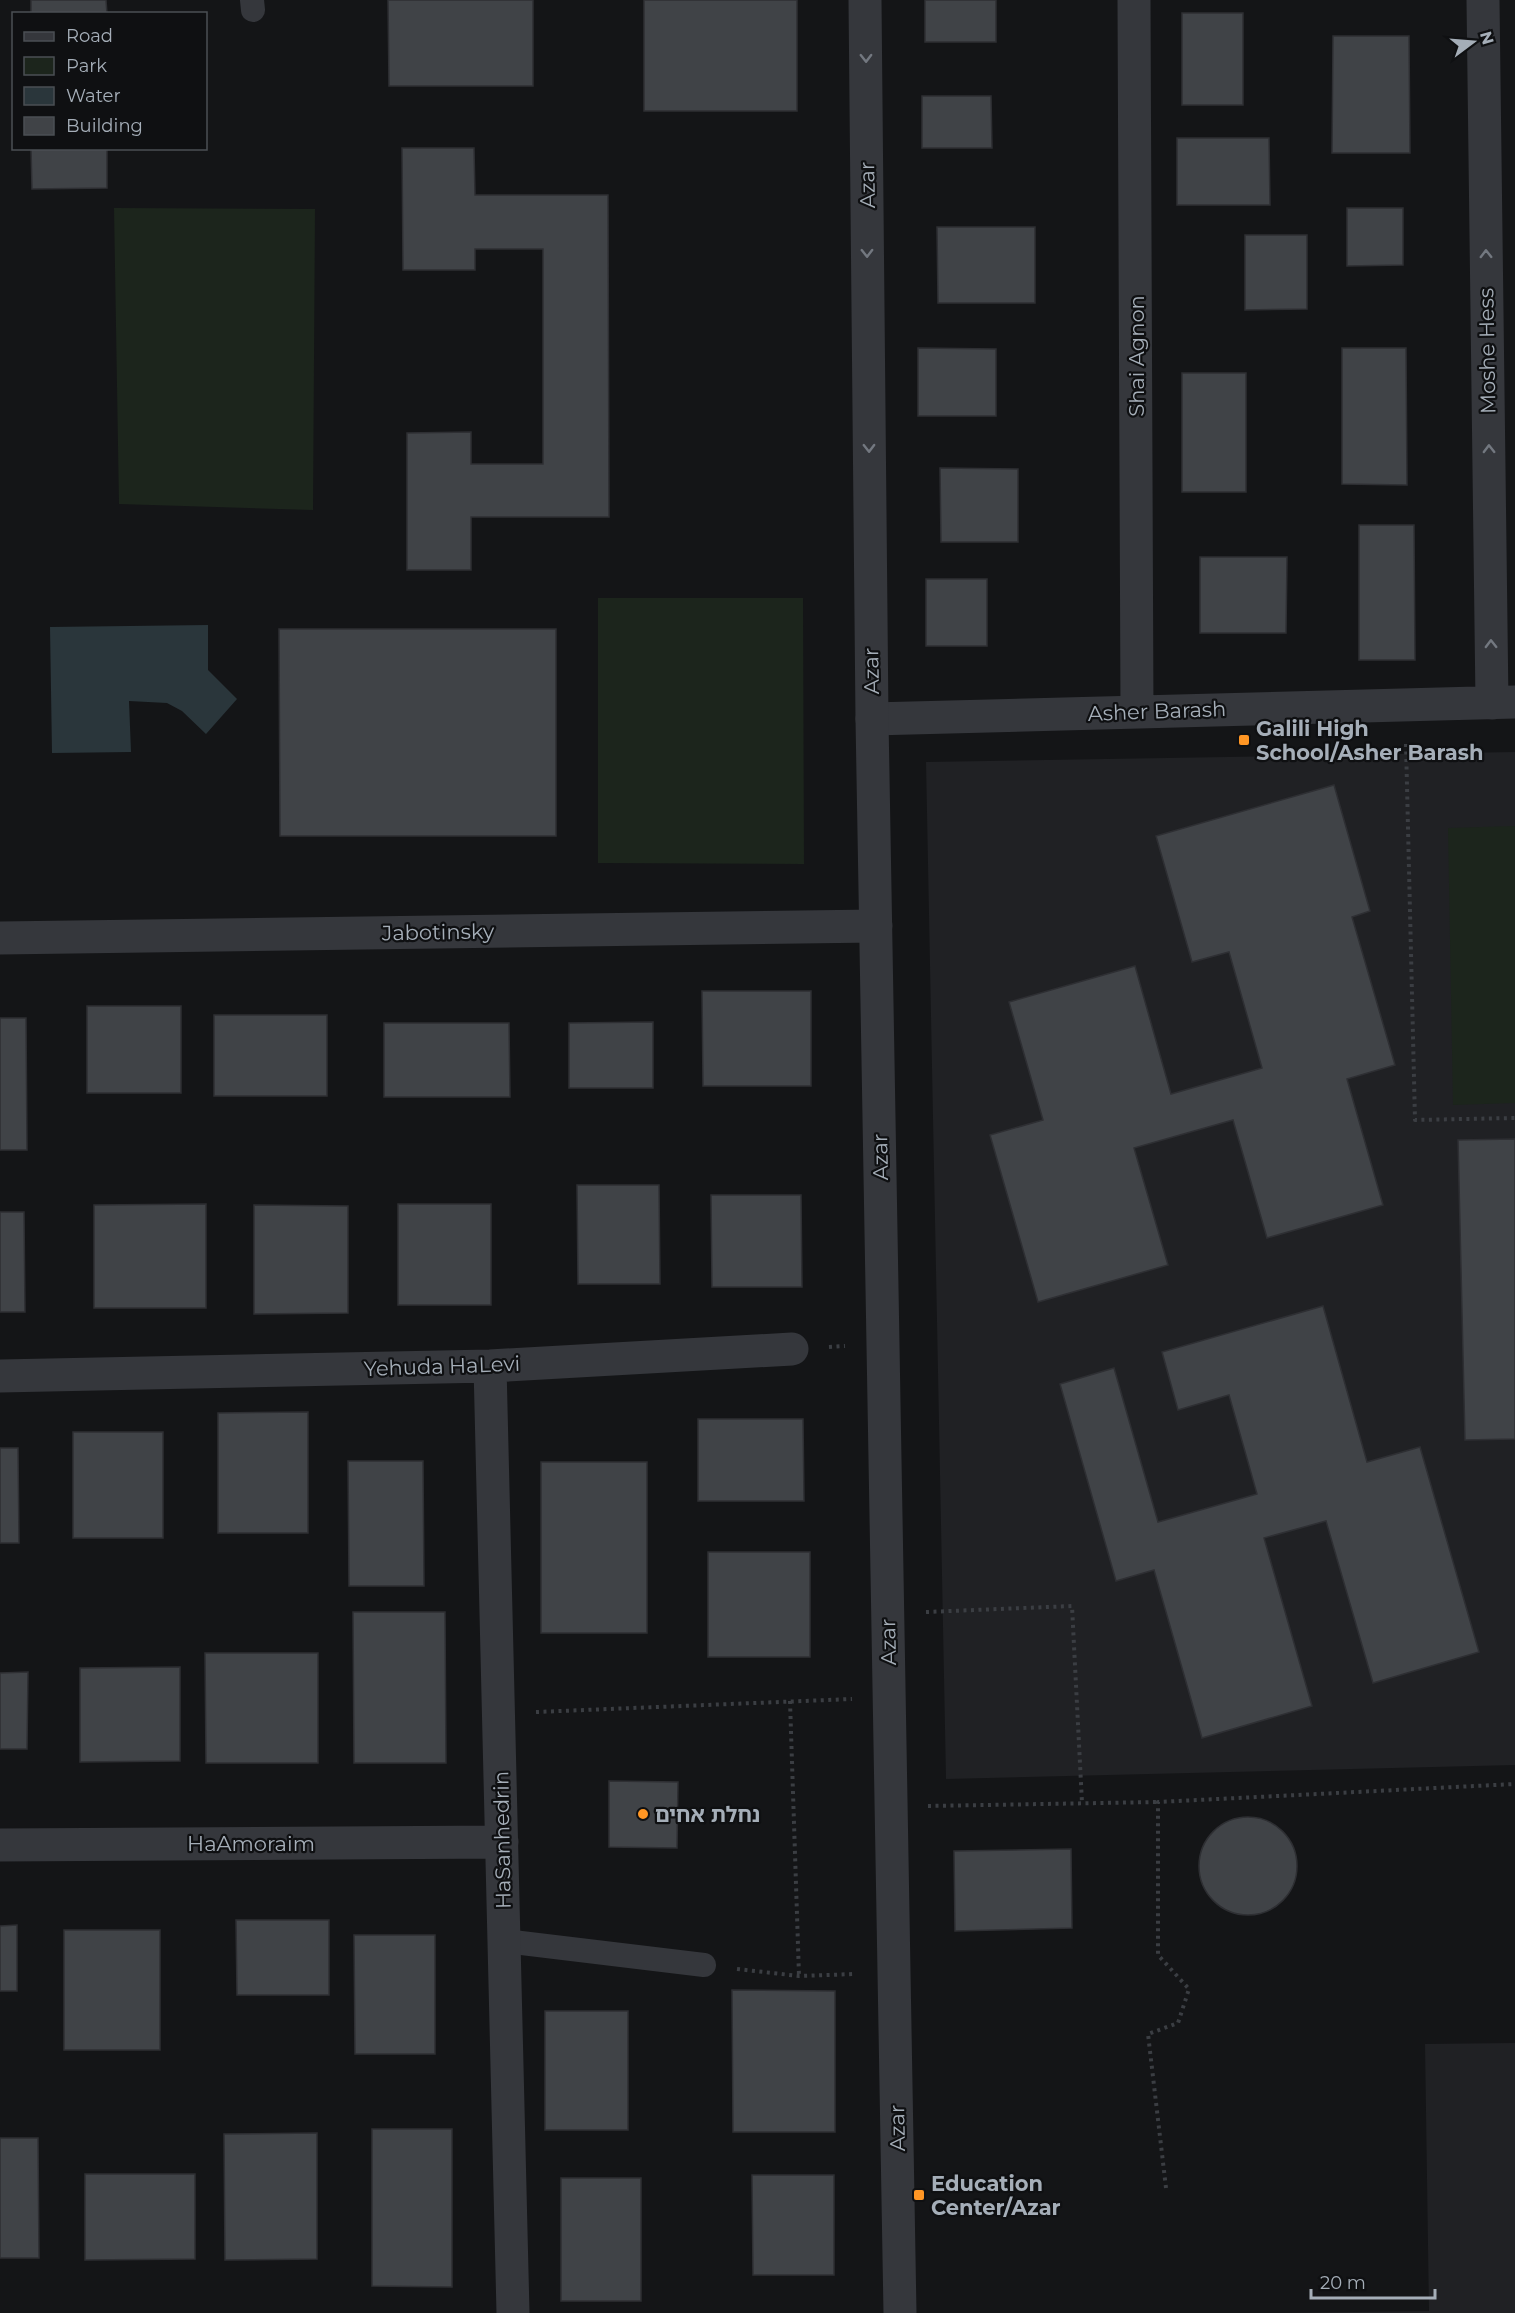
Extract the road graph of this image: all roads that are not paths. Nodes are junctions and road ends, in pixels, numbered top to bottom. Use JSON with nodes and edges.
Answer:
{"nodes":[{"id":1,"x":865,"y":0,"type":"edge"},
{"id":2,"x":1134,"y":0,"type":"edge"},
{"id":3,"x":1483,"y":0,"type":"edge"},
{"id":4,"x":1504,"y":702,"type":"edge"},
{"id":5,"x":1137,"y":712,"type":"junction"},
{"id":6,"x":872,"y":719,"type":"junction"},
{"id":7,"x":876,"y":926,"type":"junction"},
{"id":8,"x":0,"y":938,"type":"edge"},
{"id":9,"x":792,"y":1349,"type":"road end"},
{"id":10,"x":490,"y":1366,"type":"junction"},
{"id":11,"x":0,"y":1376,"type":"edge"},
{"id":12,"x":502,"y":1842,"type":"junction"},
{"id":13,"x":0,"y":1845,"type":"edge"},
{"id":14,"x":505,"y":1941,"type":"junction"},
{"id":15,"x":704,"y":1965,"type":"road end"},
{"id":16,"x":513,"y":2313,"type":"edge"},
{"id":17,"x":900,"y":2313,"type":"edge"}],
"edges":[{"from":1,"to":6,"type":"street","name":"Azar","one_way":true},
{"from":2,"to":5,"type":"street","name":"Shai Agnon"},
{"from":4,"to":3,"type":"street","name":"Moshe Hess","one_way":true},
{"from":4,"to":5,"type":"street","name":"Asher Barash"},
{"from":5,"to":6,"type":"street","name":"Asher Barash"},
{"from":6,"to":7,"type":"street","name":"Azar"},
{"from":7,"to":8,"type":"street","name":"Jabotinsky"},
{"from":7,"to":17,"type":"street","name":"Azar"},
{"from":9,"to":10,"type":"street","name":"Yehuda HaLevi"},
{"from":10,"to":11,"type":"street","name":"Yehuda HaLevi"},
{"from":10,"to":12,"type":"street","name":"HaSanhedrin"},
{"from":12,"to":13,"type":"street","name":"HaAmoraim"},
{"from":12,"to":14,"type":"street","name":"HaSanhedrin"},
{"from":14,"to":15,"type":"lane"},
{"from":14,"to":16,"type":"street","name":"HaSanhedrin"}]}
